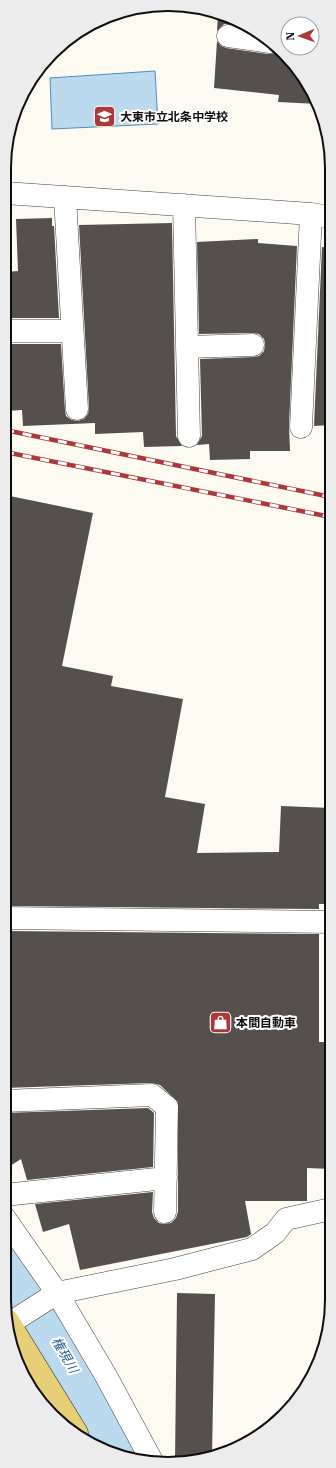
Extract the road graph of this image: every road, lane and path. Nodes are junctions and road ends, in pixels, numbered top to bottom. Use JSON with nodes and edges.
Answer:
{"nodes":[{"id":1,"x":228,"y":36,"type":"dead end"},
{"id":2,"x":257,"y":39,"type":"edge"},
{"id":3,"x":11,"y":193,"type":"edge"},
{"id":4,"x":65,"y":197,"type":"junction"},
{"id":5,"x":184,"y":205,"type":"junction"},
{"id":6,"x":321,"y":216,"type":"edge"},
{"id":7,"x":11,"y":331,"type":"edge"},
{"id":8,"x":71,"y":331,"type":"junction"},
{"id":9,"x":253,"y":345,"type":"dead end"},
{"id":10,"x":187,"y":347,"type":"junction"},
{"id":11,"x":77,"y":409,"type":"dead end"},
{"id":12,"x":301,"y":426,"type":"dead end"},
{"id":13,"x":189,"y":436,"type":"dead end"},
{"id":14,"x":11,"y":918,"type":"edge"},
{"id":15,"x":325,"y":922,"type":"edge"},
{"id":16,"x":11,"y":1101,"type":"edge"},
{"id":17,"x":166,"y":1178,"type":"junction"},
{"id":18,"x":11,"y":1194,"type":"edge"},
{"id":19,"x":325,"y":1210,"type":"edge"},
{"id":20,"x":165,"y":1212,"type":"dead end"},
{"id":21,"x":11,"y":1228,"type":"edge"},
{"id":22,"x":54,"y":1295,"type":"junction"},
{"id":23,"x":13,"y":1319,"type":"edge"},
{"id":24,"x":73,"y":1426,"type":"edge"},
{"id":25,"x":149,"y":1456,"type":"edge"}],
"edges":[{"from":1,"to":2,"type":"street"},
{"from":3,"to":4,"type":"street"},
{"from":4,"to":5,"type":"street"},
{"from":4,"to":8,"type":"street"},
{"from":5,"to":6,"type":"street"},
{"from":5,"to":10,"type":"street"},
{"from":6,"to":12,"type":"street"},
{"from":7,"to":8,"type":"street"},
{"from":8,"to":11,"type":"street"},
{"from":9,"to":10,"type":"street"},
{"from":10,"to":13,"type":"street"},
{"from":14,"to":15,"type":"street"},
{"from":16,"to":17,"type":"street"},
{"from":17,"to":18,"type":"street"},
{"from":17,"to":20,"type":"street"},
{"from":19,"to":22,"type":"street"},
{"from":21,"to":22,"type":"street"},
{"from":22,"to":23,"type":"street"},
{"from":22,"to":25,"type":"street"},
{"from":23,"to":24,"type":"main road"}]}
